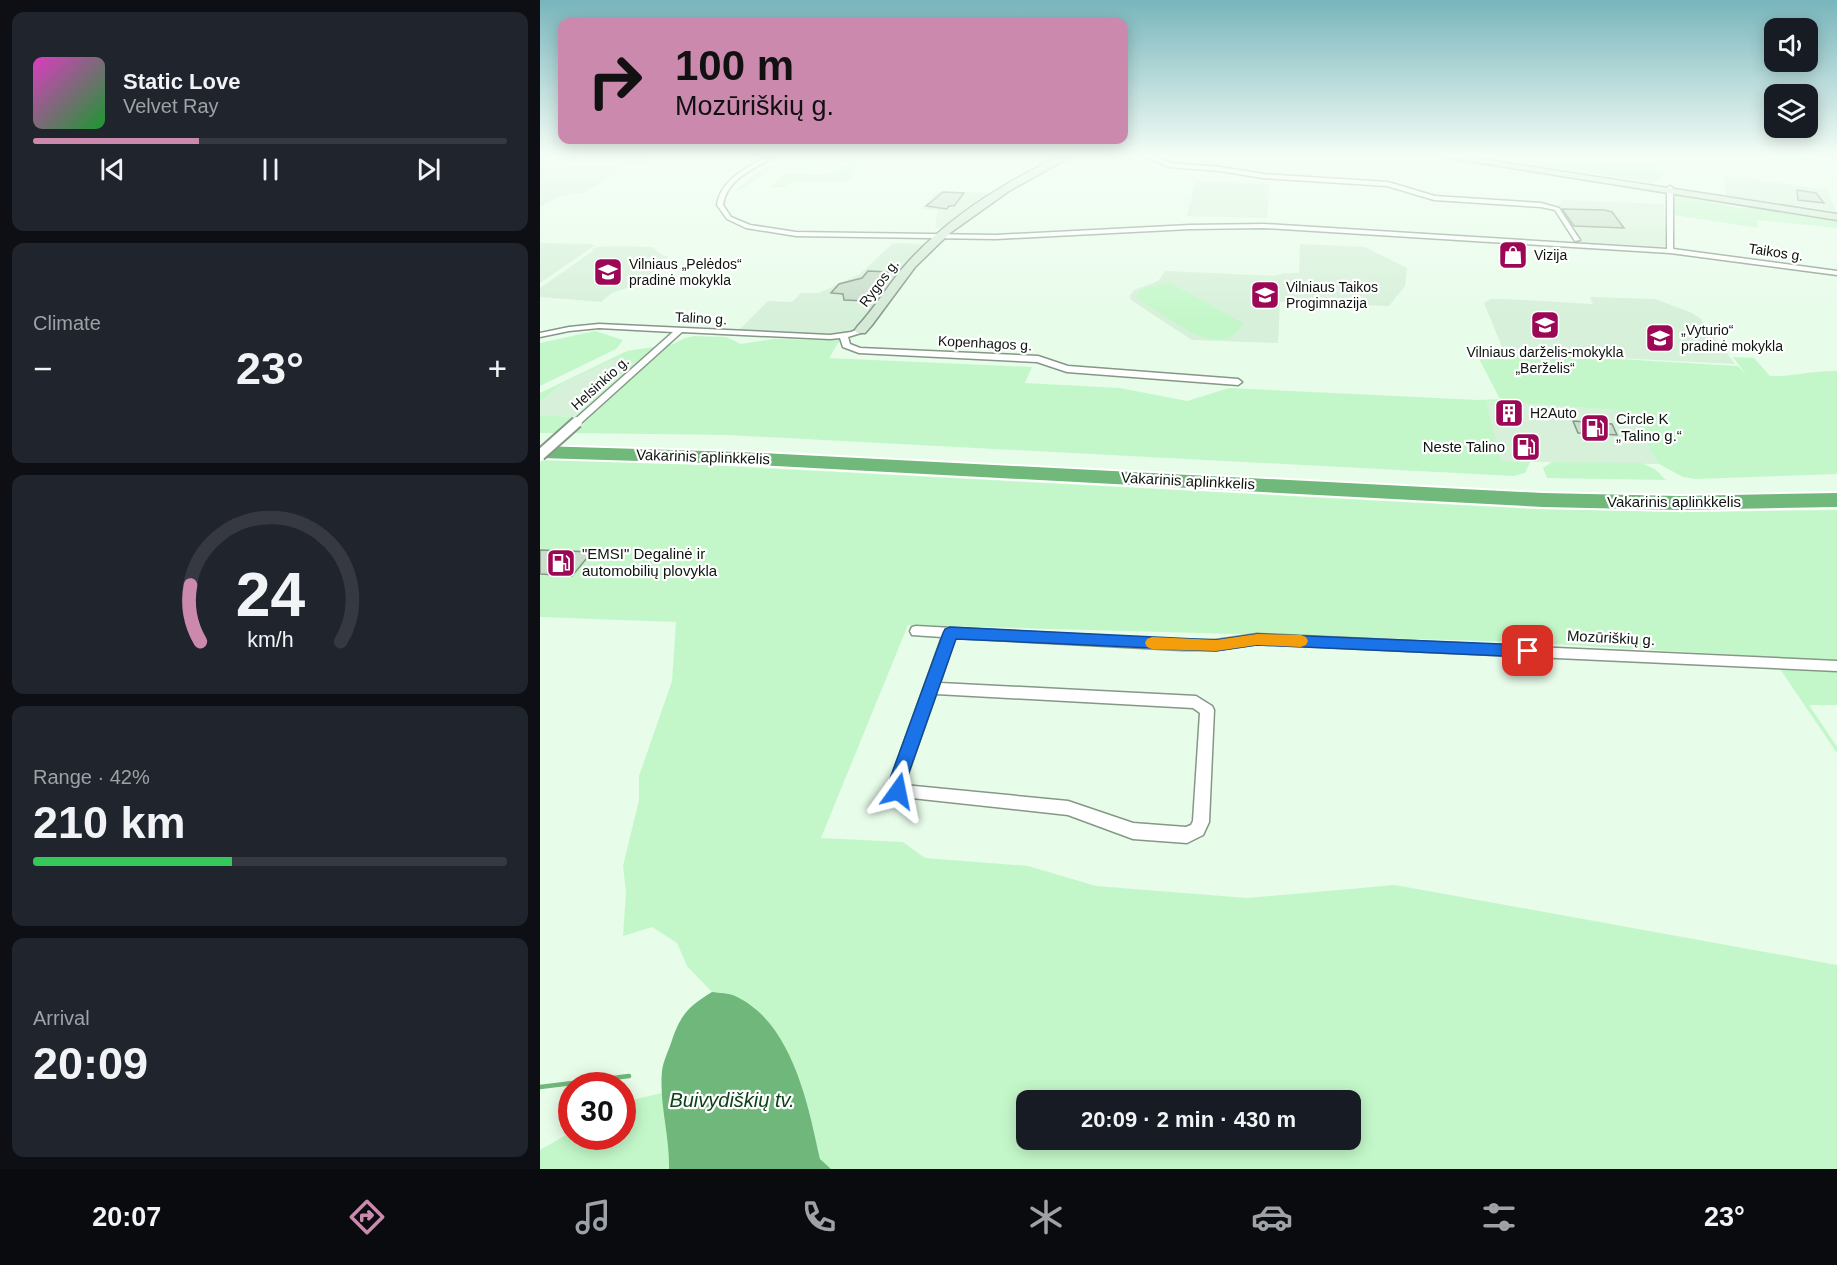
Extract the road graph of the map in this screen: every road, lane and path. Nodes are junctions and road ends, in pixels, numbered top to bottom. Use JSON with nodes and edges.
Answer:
{"nodes":[{"id":1,"x":723,"y":210,"type":"edge"},
{"id":2,"x":975,"y":210,"type":"edge"},
{"id":3,"x":1557,"y":210,"type":"edge"},
{"id":4,"x":1670,"y":210,"type":"edge"},
{"id":5,"x":1805,"y":210,"type":"edge"},
{"id":6,"x":1837,"y":214,"type":"edge"},
{"id":7,"x":939,"y":237,"type":"junction"},
{"id":8,"x":1577,"y":240,"type":"dead end"},
{"id":9,"x":1670,"y":251,"type":"junction"},
{"id":10,"x":1837,"y":273,"type":"edge"},
{"id":11,"x":861,"y":330,"type":"joint"},
{"id":12,"x":679,"y":331,"type":"junction"},
{"id":13,"x":540,"y":335,"type":"edge"},
{"id":14,"x":844,"y":336,"type":"junction"},
{"id":15,"x":1238,"y":382,"type":"dead end"},
{"id":16,"x":540,"y":439,"type":"edge"},
{"id":17,"x":540,"y":453,"type":"edge"},
{"id":18,"x":1837,"y":485,"type":"edge"},
{"id":19,"x":1837,"y":500,"type":"edge"},
{"id":20,"x":916,"y":631,"type":"dead end"},
{"id":21,"x":950,"y":633,"type":"junction"},
{"id":22,"x":1837,"y":666,"type":"edge"},
{"id":23,"x":931,"y":688,"type":"junction"}],
"edges":[{"from":1,"to":7,"type":"street","name":"Taikos g."},
{"from":2,"to":7,"type":"main road","name":"Rygos g."},
{"from":3,"to":8,"type":"street"},
{"from":4,"to":9,"type":"street"},
{"from":5,"to":6,"type":"main road"},
{"from":7,"to":9,"type":"street","name":"Taikos g."},
{"from":7,"to":11,"type":"main road","name":"Rygos g."},
{"from":9,"to":10,"type":"street","name":"Taikos g."},
{"from":11,"to":14,"type":"street","name":"Talino g."},
{"from":12,"to":13,"type":"street","name":"Talino g."},
{"from":12,"to":14,"type":"street","name":"Talino g."},
{"from":12,"to":17,"type":"street","name":"Helsinkio g.","bridge":true},
{"from":14,"to":15,"type":"street","name":"Kopenhagos g."},
{"from":16,"to":18,"type":"highway","name":"Vakarinis aplinkkelis"},
{"from":17,"to":19,"type":"highway","name":"Vakarinis aplinkkelis"},
{"from":20,"to":21,"type":"street","name":"Mozūriškių g."},
{"from":21,"to":22,"type":"street","name":"Mozūriškių g."},
{"from":21,"to":23,"type":"street"},
{"from":23,"to":23,"type":"street"}]}
